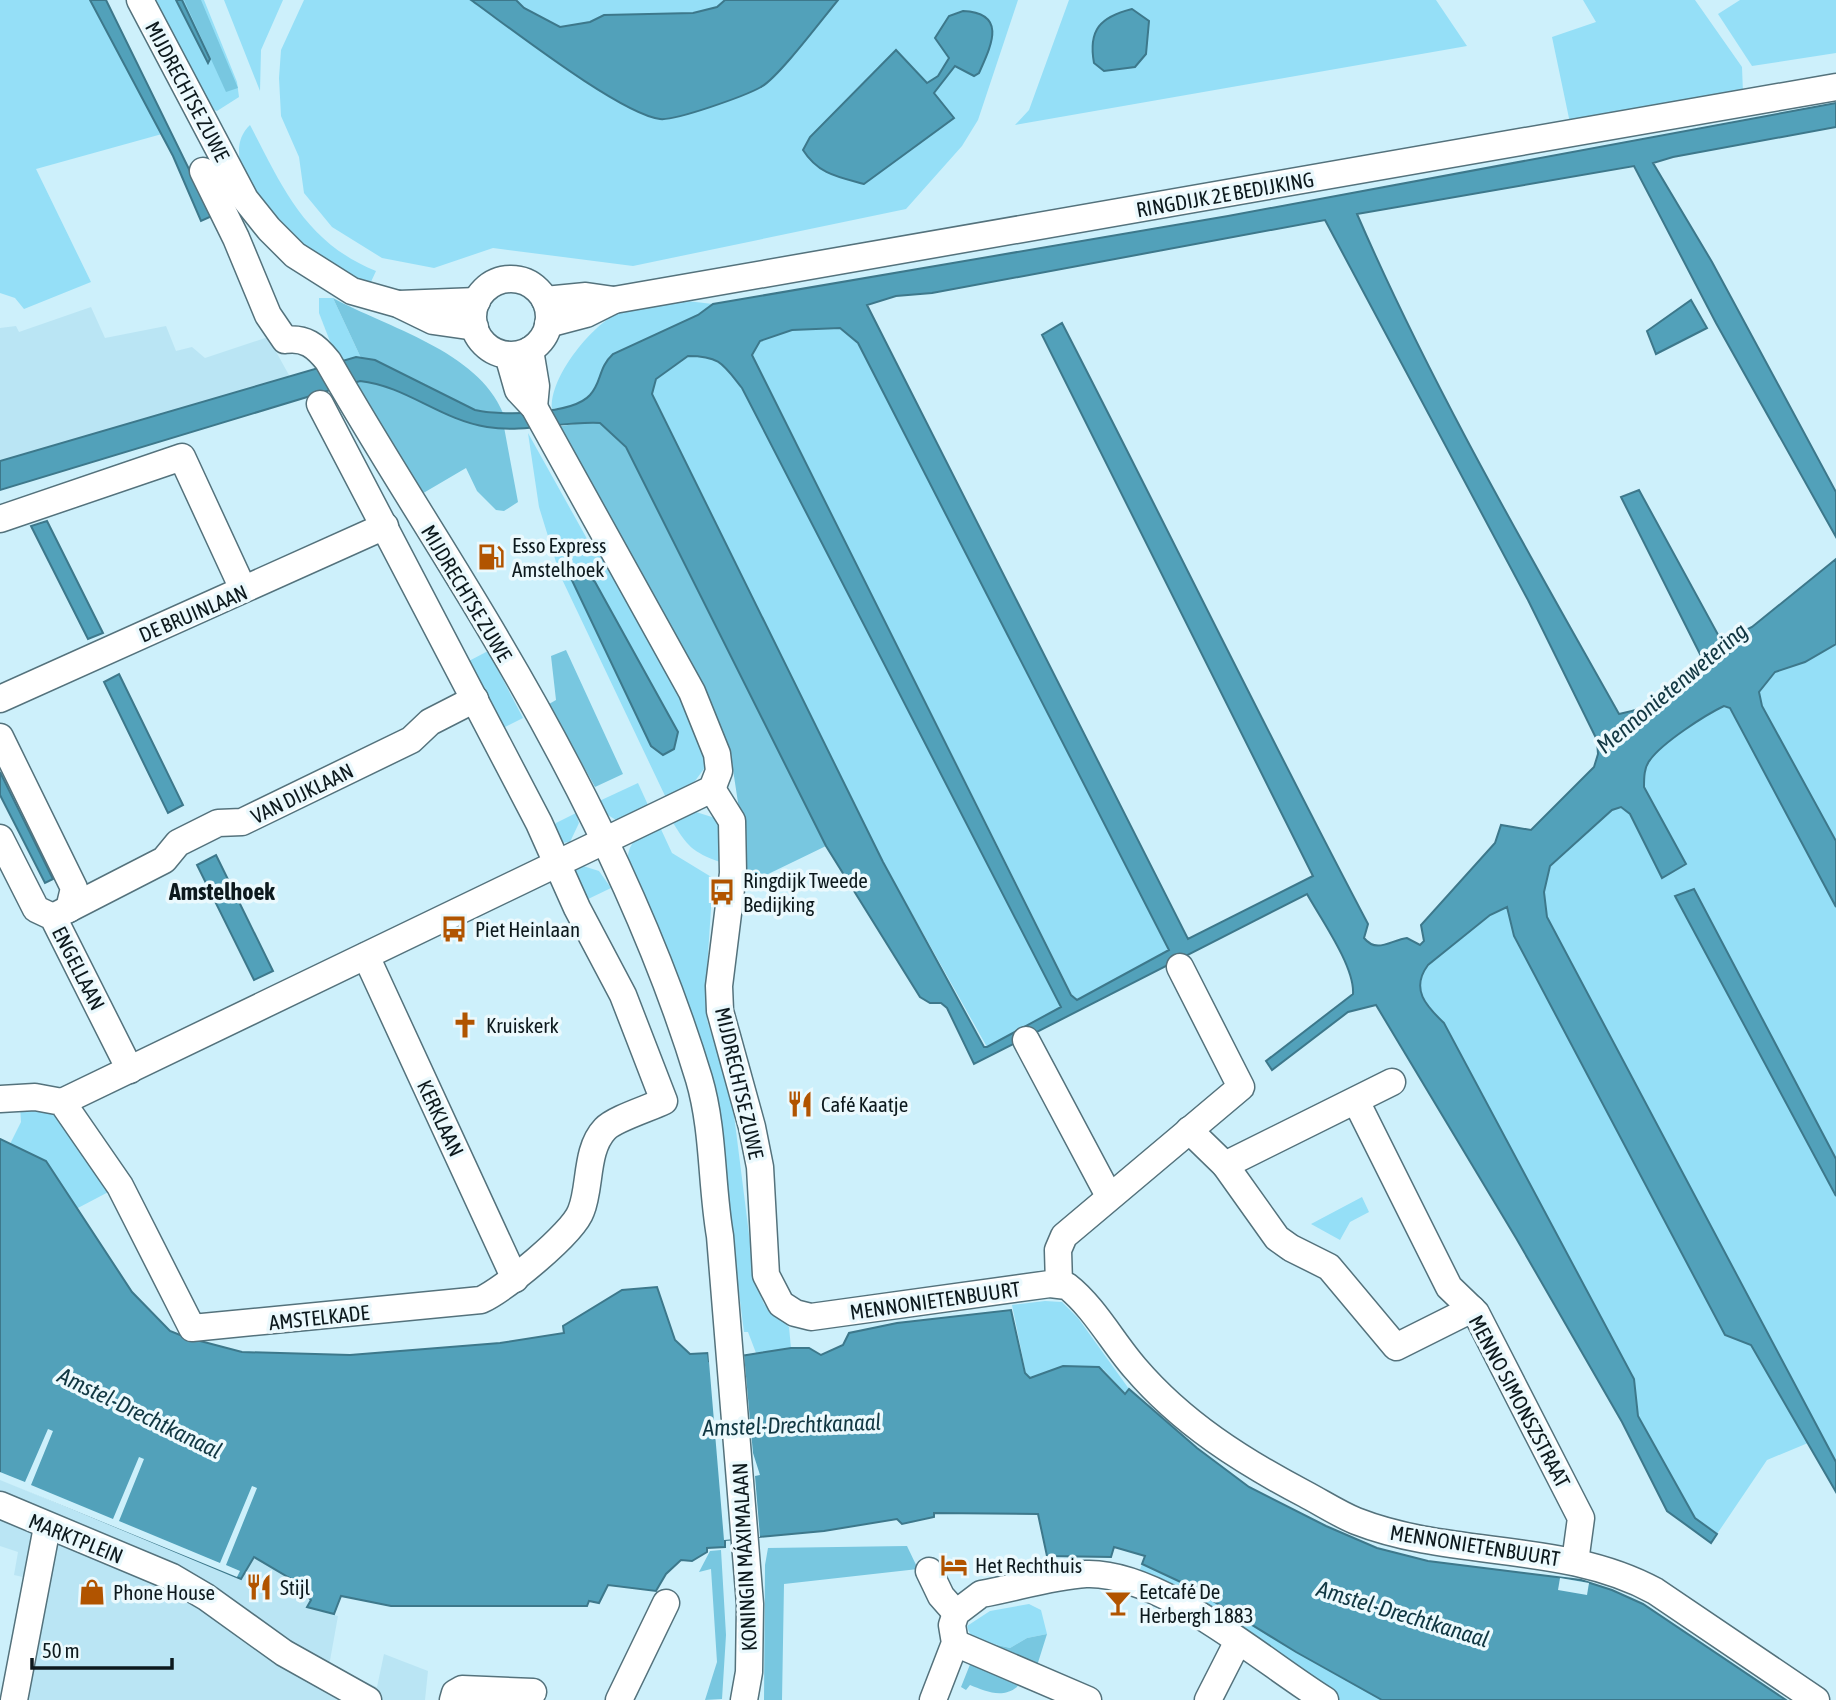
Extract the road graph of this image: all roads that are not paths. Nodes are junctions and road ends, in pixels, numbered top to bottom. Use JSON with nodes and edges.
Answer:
{"nodes":[{"id":1,"x":140,"y":0,"type":"edge"},
{"id":2,"x":1836,"y":87,"type":"edge"},
{"id":3,"x":202,"y":171,"type":"dead end"},
{"id":4,"x":477,"y":301,"type":"junction"},
{"id":5,"x":398,"y":304,"type":"junction"},
{"id":6,"x":547,"y":312,"type":"junction"},
{"id":7,"x":475,"y":327,"type":"junction"},
{"id":8,"x":519,"y":352,"type":"junction"},
{"id":9,"x":320,"y":404,"type":"dead end"},
{"id":10,"x":0,"y":519,"type":"edge"},
{"id":11,"x":386,"y":526,"type":"junction"},
{"id":12,"x":243,"y":589,"type":"junction"},
{"id":13,"x":0,"y":699,"type":"edge"},
{"id":14,"x":475,"y":699,"type":"junction"},
{"id":15,"x":0,"y":737,"type":"edge"},
{"id":16,"x":712,"y":789,"type":"junction"},
{"id":17,"x":0,"y":838,"type":"edge"},
{"id":18,"x":603,"y":841,"type":"junction"},
{"id":19,"x":557,"y":862,"type":"junction"},
{"id":20,"x":61,"y":913,"type":"junction"},
{"id":21,"x":366,"y":956,"type":"junction"},
{"id":22,"x":1180,"y":967,"type":"dead end"},
{"id":23,"x":1026,"y":1040,"type":"dead end"},
{"id":24,"x":130,"y":1070,"type":"junction"},
{"id":25,"x":1392,"y":1082,"type":"dead end"},
{"id":26,"x":0,"y":1099,"type":"edge"},
{"id":27,"x":664,"y":1101,"type":"joint"},
{"id":28,"x":1356,"y":1101,"type":"junction"},
{"id":29,"x":62,"y":1102,"type":"junction"},
{"id":30,"x":1189,"y":1130,"type":"junction"},
{"id":31,"x":1225,"y":1165,"type":"junction"},
{"id":32,"x":1109,"y":1196,"type":"junction"},
{"id":33,"x":515,"y":1279,"type":"junction"},
{"id":34,"x":1059,"y":1284,"type":"junction"},
{"id":35,"x":1472,"y":1309,"type":"junction"},
{"id":36,"x":811,"y":1317,"type":"joint"},
{"id":37,"x":735,"y":1418,"type":"joint"},
{"id":38,"x":0,"y":1506,"type":"edge"},
{"id":39,"x":47,"y":1527,"type":"junction"},
{"id":40,"x":1576,"y":1562,"type":"junction"},
{"id":41,"x":929,"y":1571,"type":"dead end"},
{"id":42,"x":666,"y":1603,"type":"dead end"},
{"id":43,"x":956,"y":1613,"type":"junction"},
{"id":44,"x":955,"y":1643,"type":"junction"},
{"id":45,"x":1237,"y":1643,"type":"junction"},
{"id":46,"x":11,"y":1683,"type":"edge"},
{"id":47,"x":533,"y":1692,"type":"dead end"},
{"id":48,"x":745,"y":1699,"type":"edge"},
{"id":49,"x":368,"y":1700,"type":"edge"},
{"id":50,"x":453,"y":1700,"type":"edge"},
{"id":51,"x":619,"y":1700,"type":"edge"},
{"id":52,"x":933,"y":1700,"type":"edge"},
{"id":53,"x":1088,"y":1700,"type":"edge"},
{"id":54,"x":1208,"y":1700,"type":"edge"},
{"id":55,"x":1325,"y":1700,"type":"edge"},
{"id":56,"x":1815,"y":1700,"type":"edge"}],
"edges":[{"from":1,"to":5,"type":"street","name":"MIJDRECHTSE ZUWE"},
{"from":2,"to":6,"type":"street","name":"RINGDIJK 2E BEDIJKING"},
{"from":3,"to":18,"type":"street","name":"MIJDRECHTSE ZUWE"},
{"from":4,"to":5,"type":"street","name":"MIJDRECHTSE ZUWE"},
{"from":4,"to":6,"type":"street"},
{"from":4,"to":7,"type":"street"},
{"from":5,"to":7,"type":"street","name":"MIJDRECHTSE ZUWE"},
{"from":6,"to":8,"type":"street"},
{"from":7,"to":8,"type":"street"},
{"from":8,"to":16,"type":"street"},
{"from":9,"to":11,"type":"street","name":"MIJDRECHTSE ZUWE"},
{"from":10,"to":12,"type":"street"},
{"from":11,"to":12,"type":"street","name":"DE BRUINLAAN"},
{"from":11,"to":14,"type":"street","name":"MIJDRECHTSE ZUWE"},
{"from":12,"to":13,"type":"street","name":"DE BRUINLAAN"},
{"from":14,"to":19,"type":"street","name":"MIJDRECHTSE ZUWE"},
{"from":14,"to":20,"type":"street","name":"VAN DIJKLAAN"},
{"from":15,"to":20,"type":"street","name":"ENGELLAAN"},
{"from":16,"to":18,"type":"street"},
{"from":16,"to":36,"type":"street","name":"MIJDRECHTSE ZUWE"},
{"from":17,"to":20,"type":"street","name":"ENGELLAAN"},
{"from":18,"to":19,"type":"street"},
{"from":18,"to":37,"type":"street","name":"MIJDRECHTSE ZUWE"},
{"from":19,"to":21,"type":"street"},
{"from":19,"to":27,"type":"street","name":"MIJDRECHTSE ZUWE"},
{"from":20,"to":24,"type":"street","name":"ENGELLAAN"},
{"from":21,"to":24,"type":"street"},
{"from":21,"to":33,"type":"street","name":"KERKLAAN"},
{"from":22,"to":30,"type":"street"},
{"from":23,"to":32,"type":"street"},
{"from":24,"to":29,"type":"street"},
{"from":25,"to":28,"type":"street"},
{"from":26,"to":29,"type":"street"},
{"from":27,"to":33,"type":"street","name":"AMSTELKADE"},
{"from":28,"to":31,"type":"street"},
{"from":28,"to":35,"type":"street","name":"MENNO SIMONSZSTRAAT"},
{"from":29,"to":33,"type":"street","name":"AMSTELKADE"},
{"from":30,"to":31,"type":"street"},
{"from":30,"to":32,"type":"street"},
{"from":31,"to":35,"type":"street"},
{"from":32,"to":34,"type":"street"},
{"from":34,"to":36,"type":"street","name":"MENNONIETENBUURT"},
{"from":34,"to":40,"type":"street","name":"MENNONIETENBUURT"},
{"from":35,"to":40,"type":"street","name":"MENNO SIMONSZSTRAAT"},
{"from":37,"to":48,"type":"street","name":"KONINGIN MÁXIMALAAN"},
{"from":38,"to":39,"type":"street","name":"MARKTPLEIN"},
{"from":39,"to":46,"type":"street"},
{"from":39,"to":49,"type":"street","name":"MARKTPLEIN"},
{"from":40,"to":56,"type":"street","name":"MENNONIETENBUURT"},
{"from":41,"to":43,"type":"street"},
{"from":42,"to":51,"type":"street"},
{"from":43,"to":44,"type":"street"},
{"from":43,"to":45,"type":"street"},
{"from":44,"to":52,"type":"street"},
{"from":44,"to":53,"type":"street"},
{"from":45,"to":54,"type":"street"},
{"from":45,"to":55,"type":"street"},
{"from":47,"to":50,"type":"street"}]}
